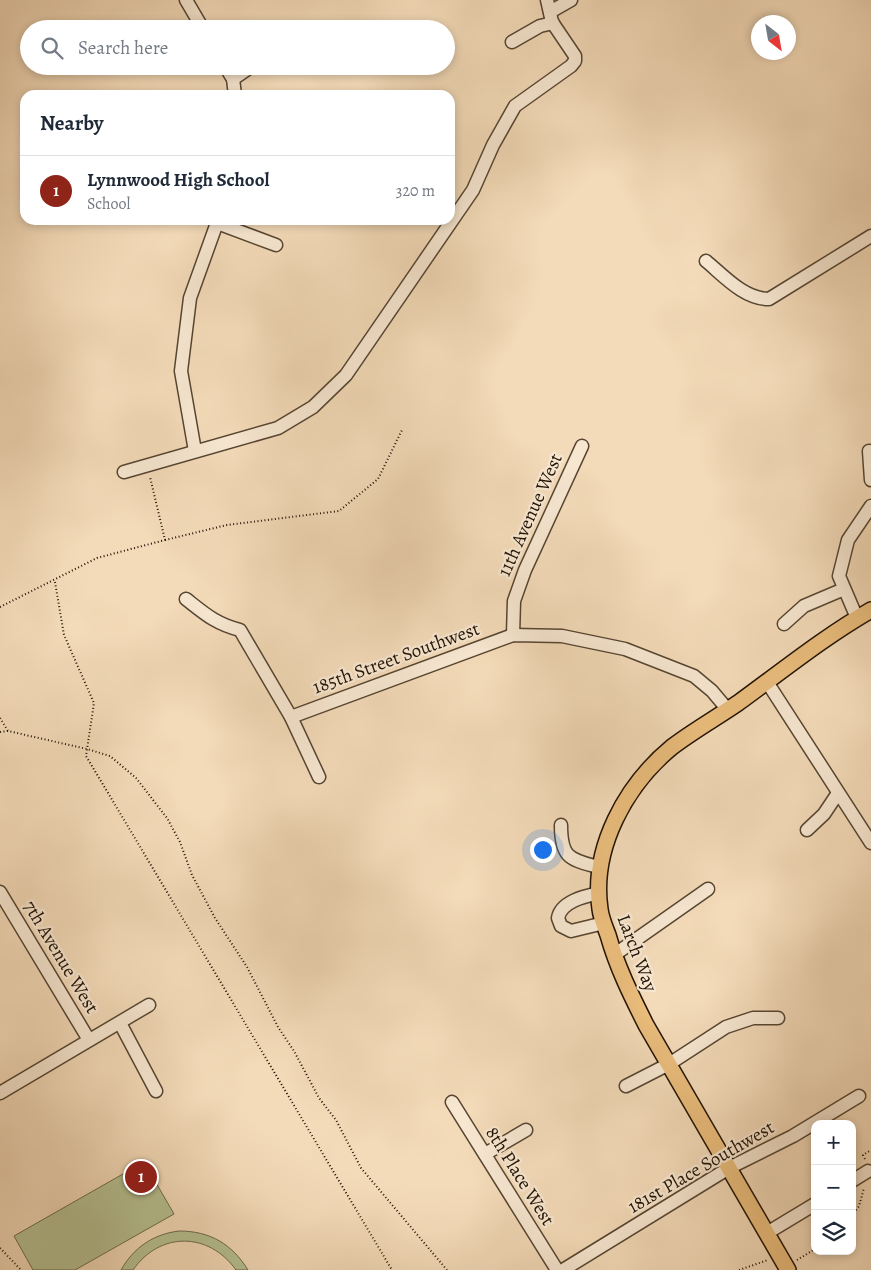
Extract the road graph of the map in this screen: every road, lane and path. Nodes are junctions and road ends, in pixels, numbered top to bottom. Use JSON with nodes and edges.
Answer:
{"nodes":[{"id":1,"x":186,"y":0,"type":"edge"},
{"id":2,"x":571,"y":0,"type":"edge"},
{"id":3,"x":550,"y":12,"type":"edge"},
{"id":4,"x":198,"y":20,"type":"edge"},
{"id":5,"x":512,"y":42,"type":"dead end"},
{"id":6,"x":230,"y":75,"type":"edge"},
{"id":7,"x":238,"y":75,"type":"edge"},
{"id":8,"x":232,"y":79,"type":"junction"},
{"id":9,"x":234,"y":90,"type":"edge"},
{"id":10,"x":455,"y":216,"type":"edge"},
{"id":11,"x":217,"y":225,"type":"edge"},
{"id":12,"x":228,"y":225,"type":"edge"},
{"id":13,"x":449,"y":225,"type":"edge"},
{"id":14,"x":871,"y":236,"type":"edge"},
{"id":15,"x":276,"y":245,"type":"dead end"},
{"id":16,"x":706,"y":261,"type":"dead end"},
{"id":17,"x":402,"y":430,"type":"dead end"},
{"id":18,"x":582,"y":446,"type":"dead end"},
{"id":19,"x":196,"y":451,"type":"junction"},
{"id":20,"x":869,"y":451,"type":"dead end"},
{"id":21,"x":146,"y":465,"type":"junction"},
{"id":22,"x":124,"y":472,"type":"dead end"},
{"id":23,"x":871,"y":480,"type":"edge"},
{"id":24,"x":871,"y":506,"type":"edge"},
{"id":25,"x":165,"y":540,"type":"junction"},
{"id":26,"x":55,"y":582,"type":"dead end"},
{"id":27,"x":844,"y":589,"type":"junction"},
{"id":28,"x":186,"y":599,"type":"dead end"},
{"id":29,"x":0,"y":607,"type":"edge"},
{"id":30,"x":871,"y":610,"type":"edge"},
{"id":31,"x":856,"y":618,"type":"junction"},
{"id":32,"x":784,"y":624,"type":"dead end"},
{"id":33,"x":513,"y":635,"type":"junction"},
{"id":34,"x":767,"y":682,"type":"junction"},
{"id":35,"x":728,"y":710,"type":"junction"},
{"id":36,"x":292,"y":717,"type":"junction"},
{"id":37,"x":0,"y":718,"type":"edge"},
{"id":38,"x":8,"y":731,"type":"junction"},
{"id":39,"x":0,"y":732,"type":"edge"},
{"id":40,"x":87,"y":749,"type":"junction"},
{"id":41,"x":319,"y":777,"type":"dead end"},
{"id":42,"x":838,"y":792,"type":"junction"},
{"id":43,"x":561,"y":824,"type":"dead end"},
{"id":44,"x":807,"y":830,"type":"dead end"},
{"id":45,"x":871,"y":843,"type":"edge"},
{"id":46,"x":601,"y":868,"type":"junction"},
{"id":47,"x":708,"y":889,"type":"dead end"},
{"id":48,"x":0,"y":892,"type":"edge"},
{"id":49,"x":600,"y":893,"type":"junction"},
{"id":50,"x":604,"y":923,"type":"junction"},
{"id":51,"x":614,"y":955,"type":"junction"},
{"id":52,"x":149,"y":1005,"type":"dead end"},
{"id":53,"x":778,"y":1018,"type":"dead end"},
{"id":54,"x":120,"y":1022,"type":"junction"},
{"id":55,"x":89,"y":1040,"type":"junction"},
{"id":56,"x":669,"y":1064,"type":"junction"},
{"id":57,"x":626,"y":1086,"type":"dead end"},
{"id":58,"x":156,"y":1091,"type":"dead end"},
{"id":59,"x":0,"y":1093,"type":"edge"},
{"id":60,"x":859,"y":1096,"type":"dead end"},
{"id":61,"x":452,"y":1102,"type":"dead end"},
{"id":62,"x":526,"y":1130,"type":"dead end"},
{"id":63,"x":485,"y":1154,"type":"junction"},
{"id":64,"x":729,"y":1168,"type":"junction"},
{"id":65,"x":868,"y":1171,"type":"dead end"},
{"id":66,"x":856,"y":1178,"type":"edge"},
{"id":67,"x":811,"y":1206,"type":"edge"},
{"id":68,"x":766,"y":1232,"type":"junction"},
{"id":69,"x":0,"y":1248,"type":"edge"},
{"id":70,"x":811,"y":1251,"type":"edge"},
{"id":71,"x":785,"y":1265,"type":"edge"},
{"id":72,"x":21,"y":1270,"type":"edge"},
{"id":73,"x":392,"y":1270,"type":"edge"},
{"id":74,"x":447,"y":1270,"type":"edge"},
{"id":75,"x":557,"y":1270,"type":"edge"},
{"id":76,"x":563,"y":1270,"type":"edge"},
{"id":77,"x":739,"y":1270,"type":"edge"}],
"edges":[{"from":1,"to":4,"type":"street"},
{"from":2,"to":3,"type":"street"},
{"from":3,"to":5,"type":"street"},
{"from":3,"to":10,"type":"street"},
{"from":6,"to":8,"type":"street"},
{"from":7,"to":8,"type":"street"},
{"from":8,"to":9,"type":"street"},
{"from":11,"to":19,"type":"street"},
{"from":12,"to":15,"type":"street"},
{"from":13,"to":19,"type":"street"},
{"from":14,"to":16,"type":"street"},
{"from":17,"to":25,"type":"path"},
{"from":18,"to":33,"type":"street","name":"11th Avenue West"},
{"from":19,"to":21,"type":"street"},
{"from":20,"to":23,"type":"street"},
{"from":21,"to":22,"type":"street"},
{"from":21,"to":25,"type":"path"},
{"from":24,"to":27,"type":"street"},
{"from":25,"to":29,"type":"path"},
{"from":26,"to":40,"type":"path"},
{"from":27,"to":31,"type":"street"},
{"from":27,"to":32,"type":"street"},
{"from":28,"to":36,"type":"street"},
{"from":30,"to":31,"type":"main road","name":"Larch Way"},
{"from":31,"to":34,"type":"main road","name":"Larch Way"},
{"from":33,"to":35,"type":"street"},
{"from":33,"to":36,"type":"street","name":"185th Street Southwest"},
{"from":34,"to":35,"type":"main road","name":"Larch Way"},
{"from":34,"to":42,"type":"street"},
{"from":35,"to":46,"type":"main road","name":"Larch Way"},
{"from":36,"to":41,"type":"street"},
{"from":37,"to":38,"type":"path"},
{"from":38,"to":39,"type":"path"},
{"from":38,"to":40,"type":"path"},
{"from":40,"to":73,"type":"path"},
{"from":40,"to":74,"type":"path"},
{"from":42,"to":44,"type":"street"},
{"from":42,"to":45,"type":"street"},
{"from":43,"to":46,"type":"street"},
{"from":46,"to":49,"type":"main road","name":"Larch Way"},
{"from":47,"to":51,"type":"street"},
{"from":48,"to":55,"type":"street","name":"7th Avenue West"},
{"from":49,"to":50,"type":"main road","name":"Larch Way"},
{"from":49,"to":50,"type":"street"},
{"from":50,"to":51,"type":"main road","name":"Larch Way"},
{"from":51,"to":56,"type":"main road","name":"Larch Way"},
{"from":52,"to":54,"type":"street"},
{"from":53,"to":56,"type":"street"},
{"from":54,"to":55,"type":"street"},
{"from":54,"to":58,"type":"street"},
{"from":55,"to":59,"type":"street"},
{"from":56,"to":57,"type":"street"},
{"from":56,"to":64,"type":"main road","name":"Larch Way"},
{"from":60,"to":64,"type":"street","name":"181st Place Southwest"},
{"from":61,"to":63,"type":"street","name":"8th Place West"},
{"from":62,"to":63,"type":"street"},
{"from":63,"to":75,"type":"street","name":"8th Place West"},
{"from":64,"to":68,"type":"main road","name":"Larch Way"},
{"from":64,"to":76,"type":"street","name":"181st Place Southwest"},
{"from":65,"to":66,"type":"street"},
{"from":67,"to":68,"type":"street"},
{"from":68,"to":71,"type":"main road","name":"Larch Way"},
{"from":69,"to":72,"type":"path"},
{"from":70,"to":71,"type":"path"},
{"from":71,"to":77,"type":"path"}]}
